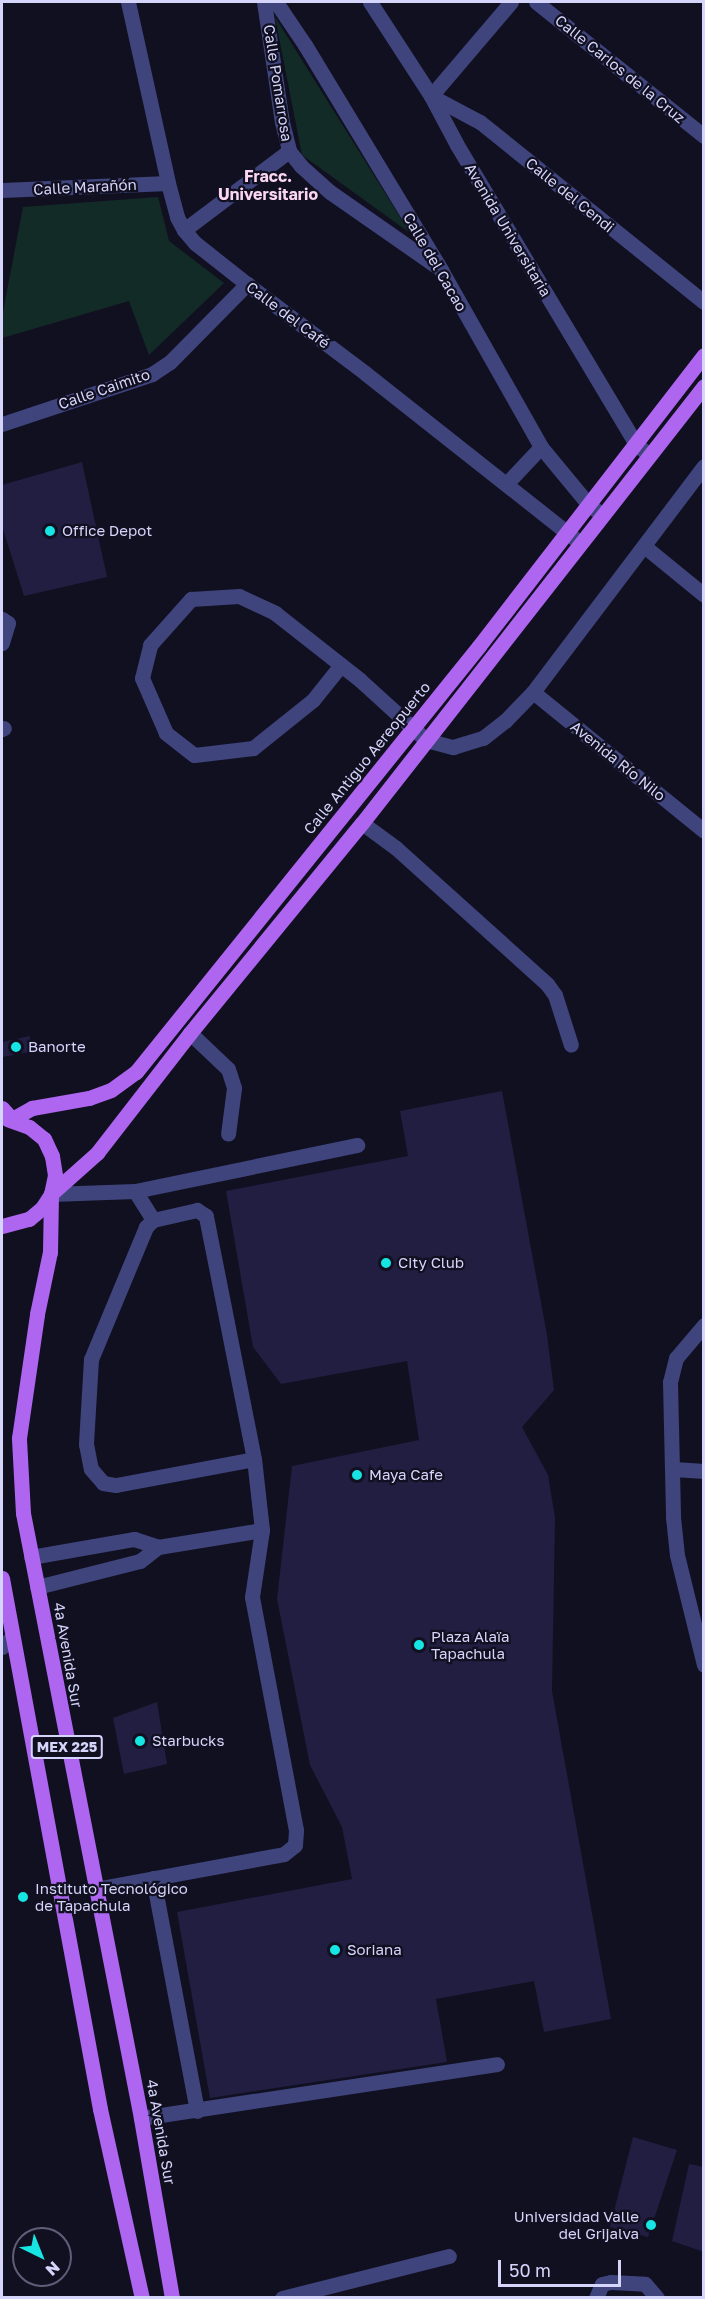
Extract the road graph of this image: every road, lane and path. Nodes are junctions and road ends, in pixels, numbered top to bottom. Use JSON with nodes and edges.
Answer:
{"nodes":[{"id":1,"x":128,"y":2,"type":"edge"},
{"id":2,"x":264,"y":2,"type":"edge"},
{"id":3,"x":276,"y":2,"type":"edge"},
{"id":4,"x":370,"y":2,"type":"edge"},
{"id":5,"x":511,"y":2,"type":"edge"},
{"id":6,"x":536,"y":2,"type":"edge"},
{"id":7,"x":432,"y":96,"type":"junction"},
{"id":8,"x":704,"y":136,"type":"edge"},
{"id":9,"x":289,"y":151,"type":"junction"},
{"id":10,"x":168,"y":183,"type":"junction"},
{"id":11,"x":2,"y":190,"type":"edge"},
{"id":12,"x":184,"y":231,"type":"junction"},
{"id":13,"x":441,"y":270,"type":"junction"},
{"id":14,"x":247,"y":284,"type":"junction"},
{"id":15,"x":704,"y":302,"type":"edge"},
{"id":16,"x":704,"y":355,"type":"edge"},
{"id":17,"x":688,"y":376,"type":"junction"},
{"id":18,"x":703,"y":387,"type":"edge"},
{"id":19,"x":2,"y":424,"type":"edge"},
{"id":20,"x":636,"y":444,"type":"junction"},
{"id":21,"x":541,"y":447,"type":"junction"},
{"id":22,"x":650,"y":455,"type":"junction"},
{"id":23,"x":704,"y":466,"type":"edge"},
{"id":24,"x":506,"y":483,"type":"junction"},
{"id":25,"x":589,"y":505,"type":"junction"},
{"id":26,"x":603,"y":516,"type":"junction"},
{"id":27,"x":567,"y":533,"type":"junction"},
{"id":28,"x":580,"y":543,"type":"junction"},
{"id":29,"x":644,"y":546,"type":"junction"},
{"id":30,"x":704,"y":595,"type":"edge"},
{"id":31,"x":2,"y":619,"type":"edge"},
{"id":32,"x":2,"y":643,"type":"edge"},
{"id":33,"x":341,"y":664,"type":"junction"},
{"id":34,"x":533,"y":692,"type":"junction"},
{"id":35,"x":412,"y":730,"type":"junction"},
{"id":36,"x":426,"y":740,"type":"junction"},
{"id":37,"x":362,"y":823,"type":"junction"},
{"id":38,"x":704,"y":831,"type":"edge"},
{"id":39,"x":190,"y":1033,"type":"junction"},
{"id":40,"x":571,"y":1045,"type":"dead end"},
{"id":41,"x":5,"y":1115,"type":"edge"},
{"id":42,"x":228,"y":1134,"type":"dead end"},
{"id":43,"x":357,"y":1145,"type":"dead end"},
{"id":44,"x":135,"y":1191,"type":"junction"},
{"id":45,"x":51,"y":1194,"type":"junction"},
{"id":46,"x":153,"y":1220,"type":"junction"},
{"id":47,"x":2,"y":1226,"type":"edge"},
{"id":48,"x":704,"y":1325,"type":"edge"},
{"id":49,"x":254,"y":1460,"type":"junction"},
{"id":50,"x":674,"y":1469,"type":"junction"},
{"id":51,"x":704,"y":1471,"type":"edge"},
{"id":52,"x":262,"y":1530,"type":"junction"},
{"id":53,"x":158,"y":1547,"type":"junction"},
{"id":54,"x":31,"y":1557,"type":"junction"},
{"id":55,"x":2,"y":1578,"type":"edge"},
{"id":56,"x":37,"y":1587,"type":"junction"},
{"id":57,"x":7,"y":1642,"type":"edge"},
{"id":58,"x":704,"y":1665,"type":"edge"},
{"id":59,"x":153,"y":1878,"type":"junction"},
{"id":60,"x":95,"y":1889,"type":"junction"},
{"id":61,"x":497,"y":2064,"type":"dead end"},
{"id":62,"x":197,"y":2110,"type":"junction"},
{"id":63,"x":141,"y":2118,"type":"junction"},
{"id":64,"x":449,"y":2256,"type":"dead end"},
{"id":65,"x":142,"y":2298,"type":"edge"},
{"id":66,"x":172,"y":2298,"type":"edge"},
{"id":67,"x":282,"y":2298,"type":"edge"},
{"id":68,"x":596,"y":2298,"type":"edge"},
{"id":69,"x":657,"y":2298,"type":"edge"}],
"edges":[{"from":1,"to":10,"type":"street","name":"Calle del Café"},
{"from":2,"to":9,"type":"street","name":"Calle Pomarrosa"},
{"from":3,"to":13,"type":"street","name":"Calle del Cacao"},
{"from":4,"to":7,"type":"street","name":"Avenida Universitaria"},
{"from":5,"to":7,"type":"street"},
{"from":6,"to":8,"type":"street","name":"Calle Carlos de la Cruz"},
{"from":7,"to":15,"type":"street","name":"Calle del Cendi"},
{"from":7,"to":20,"type":"street","name":"Avenida Universitaria"},
{"from":9,"to":12,"type":"street"},
{"from":9,"to":13,"type":"street","name":"Calle Pomarrosa"},
{"from":10,"to":11,"type":"street","name":"Calle Marañón"},
{"from":10,"to":12,"type":"street","name":"Calle del Café"},
{"from":12,"to":14,"type":"street","name":"Calle del Café"},
{"from":13,"to":21,"type":"street","name":"Calle del Cacao"},
{"from":14,"to":19,"type":"street","name":"Calle Caimito"},
{"from":14,"to":24,"type":"street","name":"Calle del Café"},
{"from":16,"to":17,"type":"main road","name":"Calle Antiguo Aereopuerto"},
{"from":17,"to":18,"type":"street"},
{"from":17,"to":20,"type":"main road","name":"Calle Antiguo Aereopuerto"},
{"from":18,"to":22,"type":"main road"},
{"from":20,"to":22,"type":"street","name":"Avenida Universitaria"},
{"from":20,"to":25,"type":"main road","name":"Calle Antiguo Aereopuerto"},
{"from":21,"to":24,"type":"street"},
{"from":21,"to":25,"type":"street","name":"Calle del Cacao"},
{"from":22,"to":26,"type":"main road"},
{"from":23,"to":29,"type":"street"},
{"from":24,"to":27,"type":"street","name":"Calle del Café"},
{"from":25,"to":26,"type":"street","name":"Calle del Cacao"},
{"from":25,"to":27,"type":"main road","name":"Calle Antiguo Aereopuerto"},
{"from":26,"to":28,"type":"main road"},
{"from":27,"to":28,"type":"street","name":"Calle del Café"},
{"from":27,"to":35,"type":"main road","name":"Calle Antiguo Aereopuerto"},
{"from":28,"to":36,"type":"main road"},
{"from":29,"to":30,"type":"street"},
{"from":29,"to":34,"type":"street"},
{"from":31,"to":32,"type":"street"},
{"from":33,"to":33,"type":"street"},
{"from":33,"to":35,"type":"street"},
{"from":34,"to":36,"type":"street"},
{"from":34,"to":38,"type":"street","name":"Avenida Río Nilo"},
{"from":35,"to":36,"type":"street"},
{"from":35,"to":41,"type":"main road","name":"Calle Antiguo Aereopuerto"},
{"from":36,"to":37,"type":"main road"},
{"from":37,"to":39,"type":"main road"},
{"from":37,"to":40,"type":"street"},
{"from":39,"to":42,"type":"street"},
{"from":39,"to":45,"type":"main road"},
{"from":41,"to":45,"type":"main road","name":"4a Avenida Sur"},
{"from":43,"to":44,"type":"street"},
{"from":44,"to":45,"type":"street"},
{"from":44,"to":46,"type":"street"},
{"from":45,"to":47,"type":"main road"},
{"from":45,"to":54,"type":"main road","name":"4a Avenida Sur","number":"MEX 225"},
{"from":46,"to":49,"type":"street"},
{"from":46,"to":49,"type":"street"},
{"from":48,"to":50,"type":"street"},
{"from":49,"to":52,"type":"street"},
{"from":50,"to":51,"type":"street"},
{"from":50,"to":58,"type":"street"},
{"from":52,"to":53,"type":"street"},
{"from":52,"to":59,"type":"street"},
{"from":53,"to":54,"type":"street"},
{"from":53,"to":56,"type":"street"},
{"from":54,"to":56,"type":"main road","name":"4a Avenida Sur","number":"MEX 225"},
{"from":55,"to":57,"type":"main road","number":"MEX 225"},
{"from":56,"to":60,"type":"main road","name":"4a Avenida Sur","number":"MEX 225"},
{"from":57,"to":65,"type":"main road","number":"MEX 225"},
{"from":59,"to":60,"type":"street"},
{"from":59,"to":62,"type":"street"},
{"from":60,"to":63,"type":"main road","name":"4a Avenida Sur","number":"MEX 225"},
{"from":61,"to":62,"type":"street"},
{"from":62,"to":63,"type":"street"},
{"from":63,"to":66,"type":"main road","name":"4a Avenida Sur","number":"MEX 225"},
{"from":64,"to":67,"type":"street"},
{"from":68,"to":69,"type":"street"}]}
